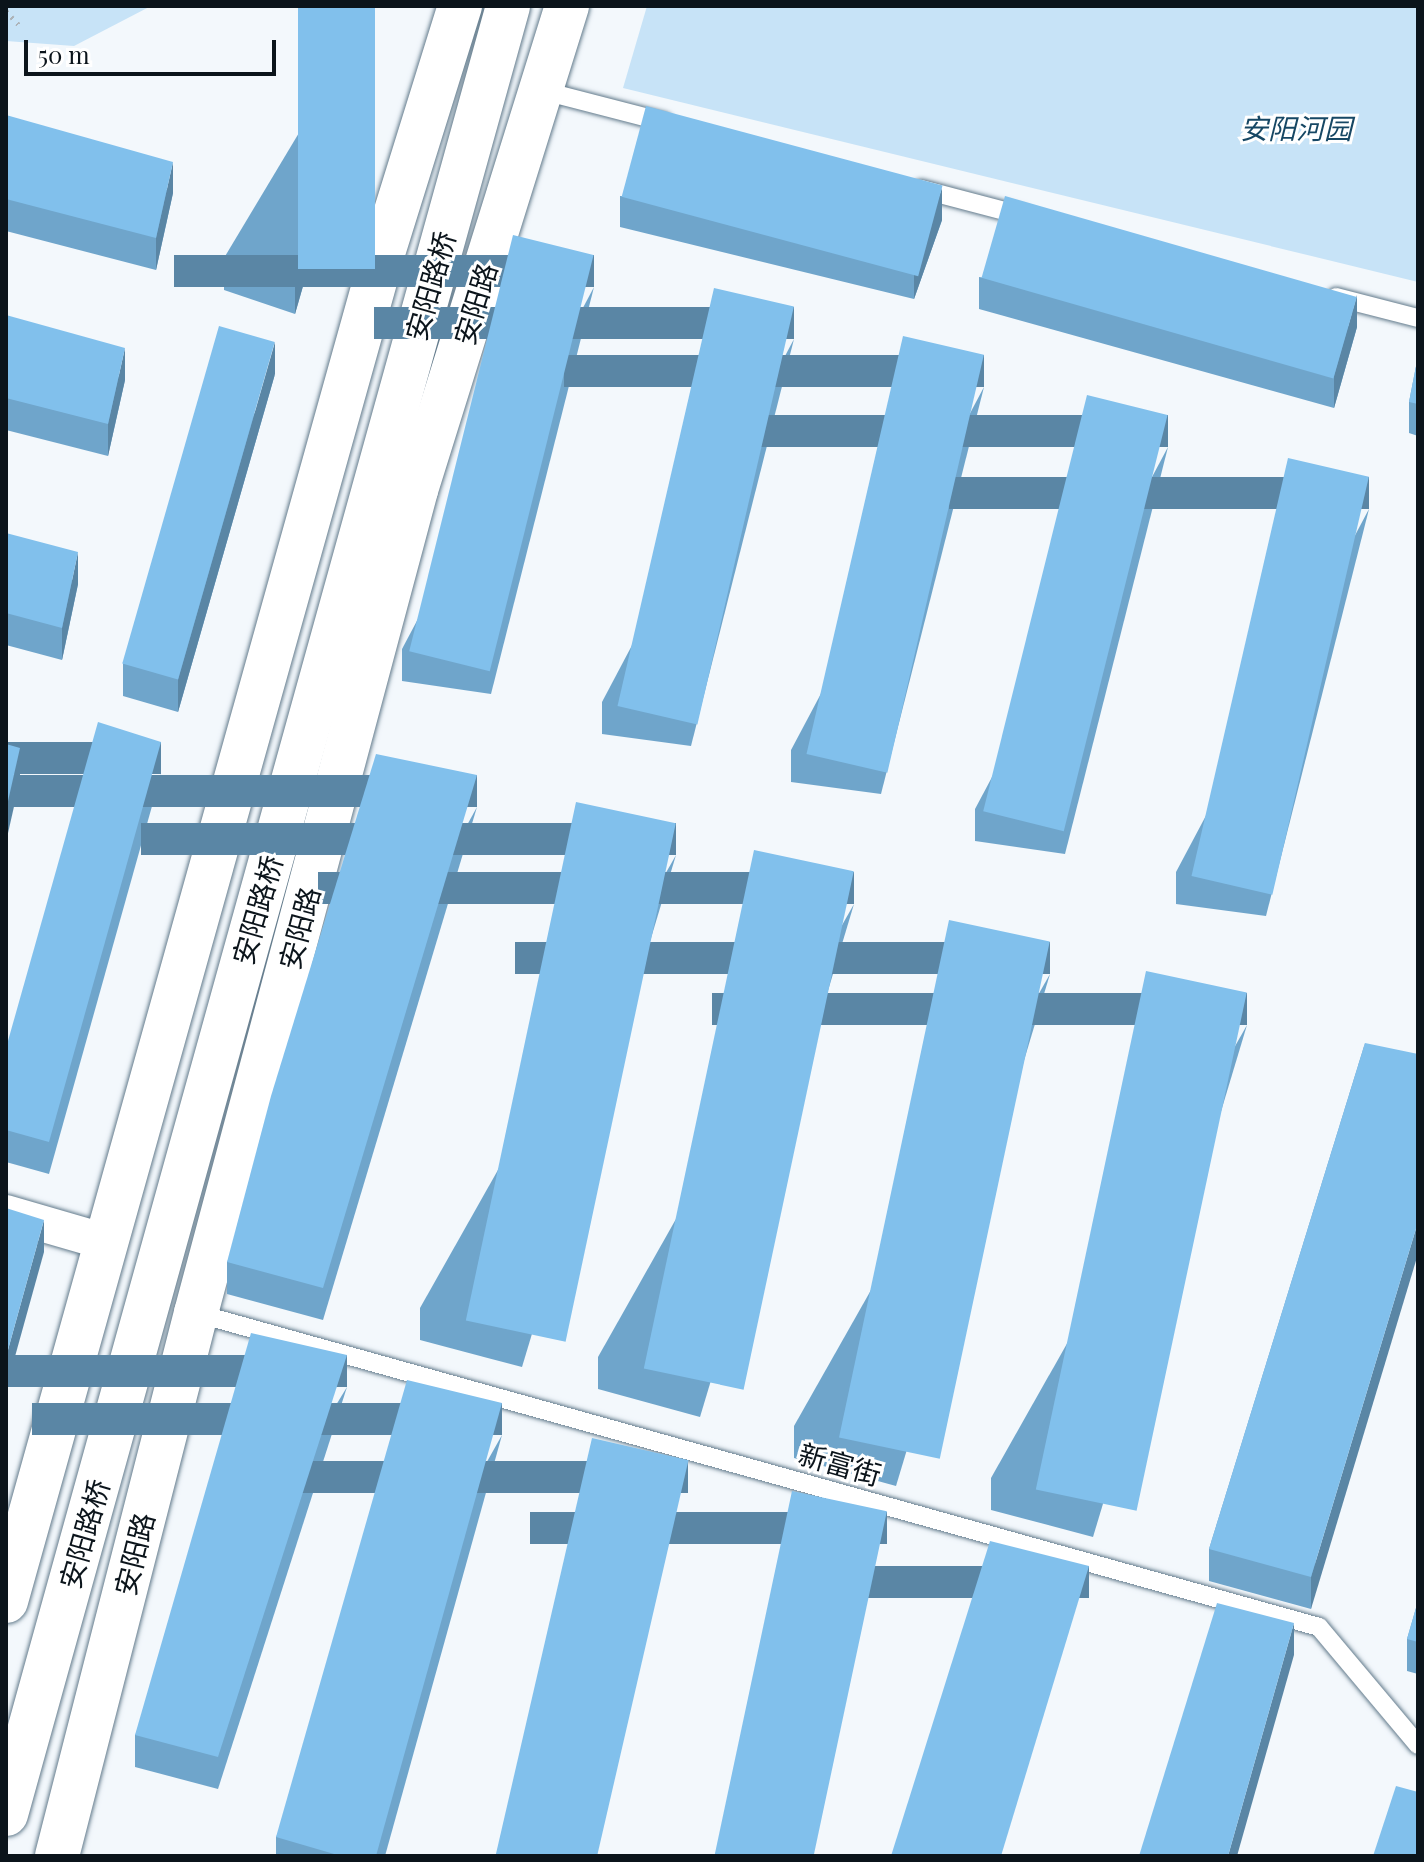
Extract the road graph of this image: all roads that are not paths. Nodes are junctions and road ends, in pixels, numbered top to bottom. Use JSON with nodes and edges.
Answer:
{"nodes":[{"id":1,"x":460,"y":6,"type":"edge"},
{"id":2,"x":508,"y":6,"type":"edge"},
{"id":3,"x":567,"y":6,"type":"edge"},
{"id":4,"x":540,"y":90,"type":"junction"},
{"id":5,"x":679,"y":126,"type":"edge"},
{"id":6,"x":910,"y":186,"type":"edge"},
{"id":7,"x":1048,"y":222,"type":"edge"},
{"id":8,"x":1310,"y":290,"type":"edge"},
{"id":9,"x":1418,"y":318,"type":"edge"},
{"id":10,"x":6,"y":1213,"type":"edge"},
{"id":11,"x":106,"y":1242,"type":"junction"},
{"id":12,"x":196,"y":1313,"type":"junction"},
{"id":13,"x":6,"y":1601,"type":"edge"},
{"id":14,"x":1418,"y":1745,"type":"edge"},
{"id":15,"x":6,"y":1817,"type":"edge"},
{"id":16,"x":59,"y":1847,"type":"edge"}],
"edges":[{"from":1,"to":11,"type":"main road"},
{"from":2,"to":15,"type":"main road","name":"安阳路桥"},
{"from":3,"to":4,"type":"main road","name":"安阳路"},
{"from":4,"to":5,"type":"lane"},
{"from":4,"to":12,"type":"main road","name":"安阳路"},
{"from":6,"to":7,"type":"lane"},
{"from":8,"to":9,"type":"lane"},
{"from":10,"to":11,"type":"street"},
{"from":11,"to":13,"type":"main road"},
{"from":12,"to":14,"type":"lane","name":"新富街"},
{"from":12,"to":16,"type":"main road","name":"安阳路"},
{"from":15,"to":16,"type":"main road"}]}
